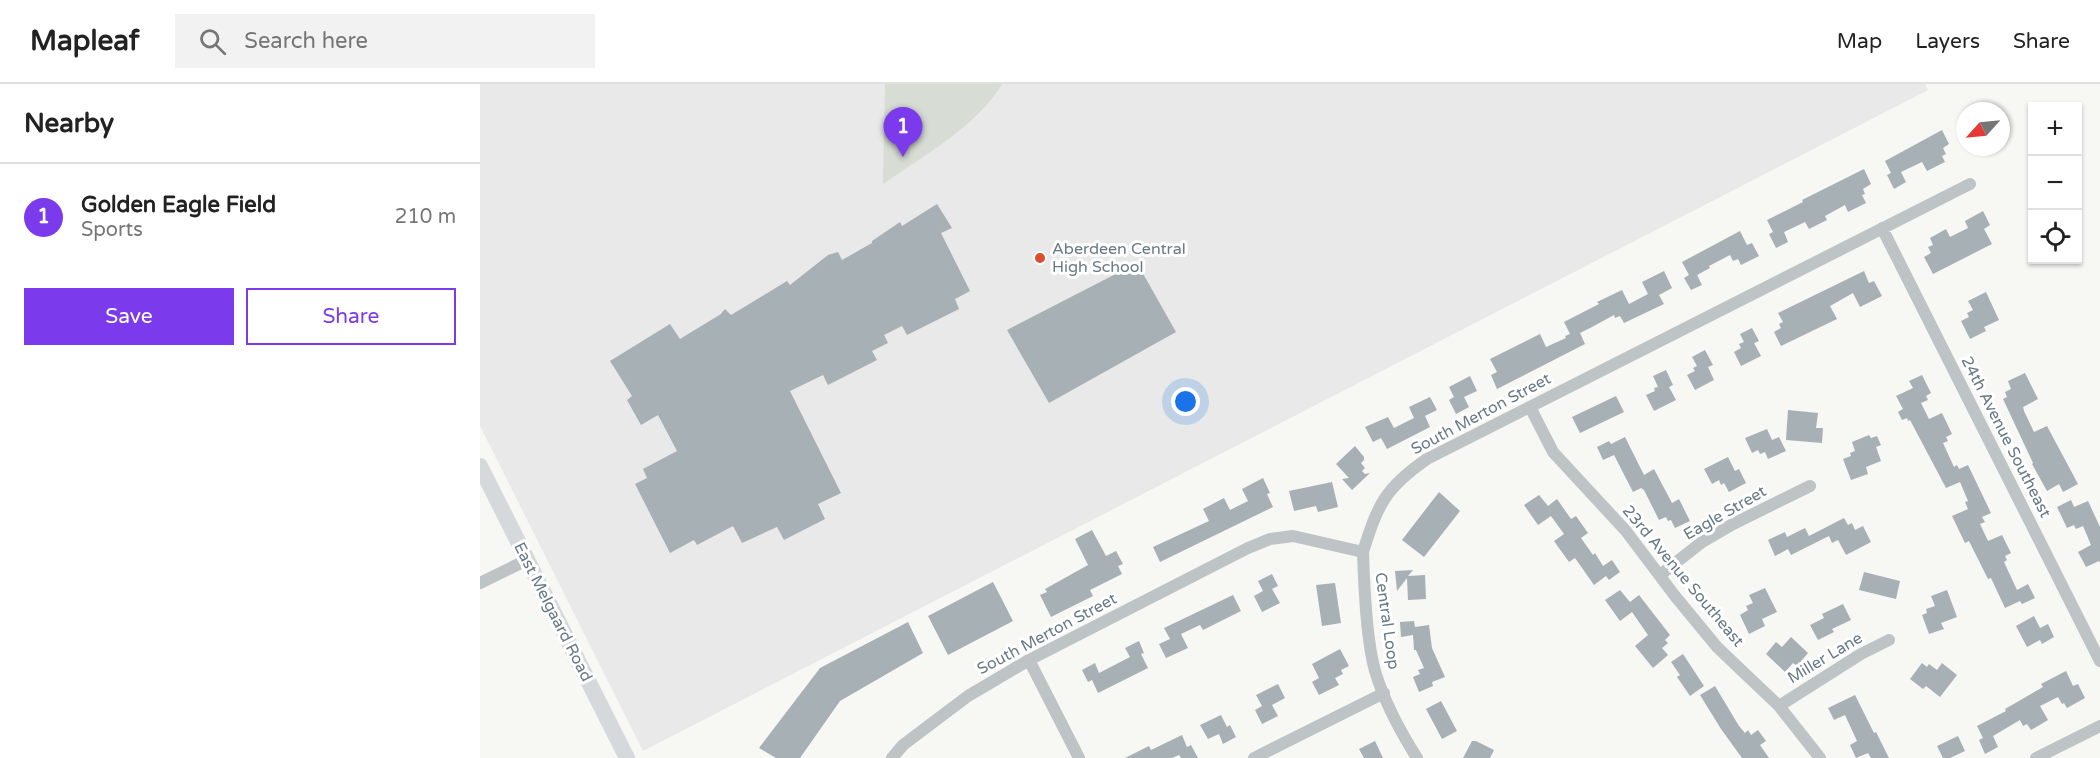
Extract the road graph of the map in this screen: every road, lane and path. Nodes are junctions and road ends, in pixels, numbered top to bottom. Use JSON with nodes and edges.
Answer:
{"nodes":[{"id":1,"x":1970,"y":184,"type":"dead end"},
{"id":2,"x":1882,"y":228,"type":"junction"},
{"id":3,"x":1530,"y":406,"type":"junction"},
{"id":4,"x":480,"y":466,"type":"edge"},
{"id":5,"x":1810,"y":486,"type":"dead end"},
{"id":6,"x":1363,"y":552,"type":"junction"},
{"id":7,"x":527,"y":560,"type":"junction"},
{"id":8,"x":1660,"y":575,"type":"junction"},
{"id":9,"x":480,"y":584,"type":"edge"},
{"id":10,"x":1889,"y":640,"type":"dead end"},
{"id":11,"x":1029,"y":660,"type":"junction"},
{"id":12,"x":2100,"y":661,"type":"edge"},
{"id":13,"x":1384,"y":693,"type":"junction"},
{"id":14,"x":1779,"y":706,"type":"junction"},
{"id":15,"x":2100,"y":726,"type":"edge"},
{"id":16,"x":627,"y":758,"type":"edge"},
{"id":17,"x":892,"y":758,"type":"edge"},
{"id":18,"x":1079,"y":758,"type":"edge"},
{"id":19,"x":1254,"y":758,"type":"edge"},
{"id":20,"x":1417,"y":758,"type":"edge"},
{"id":21,"x":1820,"y":758,"type":"edge"},
{"id":22,"x":2036,"y":758,"type":"edge"}],
"edges":[{"from":1,"to":2,"type":"street","name":"South Merton Street"},
{"from":2,"to":3,"type":"street","name":"South Merton Street"},
{"from":2,"to":12,"type":"street","name":"24th Avenue Southeast"},
{"from":3,"to":6,"type":"street","name":"South Merton Street"},
{"from":3,"to":8,"type":"street","name":"23rd Avenue Southeast"},
{"from":4,"to":7,"type":"main road","name":"East Melgaard Road"},
{"from":5,"to":8,"type":"street","name":"Eagle Street"},
{"from":6,"to":11,"type":"street","name":"South Merton Street"},
{"from":6,"to":13,"type":"street","name":"Central Loop"},
{"from":7,"to":9,"type":"street"},
{"from":7,"to":16,"type":"main road","name":"East Melgaard Road"},
{"from":8,"to":14,"type":"street","name":"23rd Avenue Southeast"},
{"from":10,"to":14,"type":"street","name":"Miller Lane"},
{"from":11,"to":17,"type":"street","name":"South Merton Street"},
{"from":11,"to":18,"type":"street"},
{"from":13,"to":19,"type":"street"},
{"from":13,"to":20,"type":"street","name":"Central Loop"},
{"from":14,"to":21,"type":"street","name":"23rd Avenue Southeast"},
{"from":15,"to":22,"type":"street"}]}
